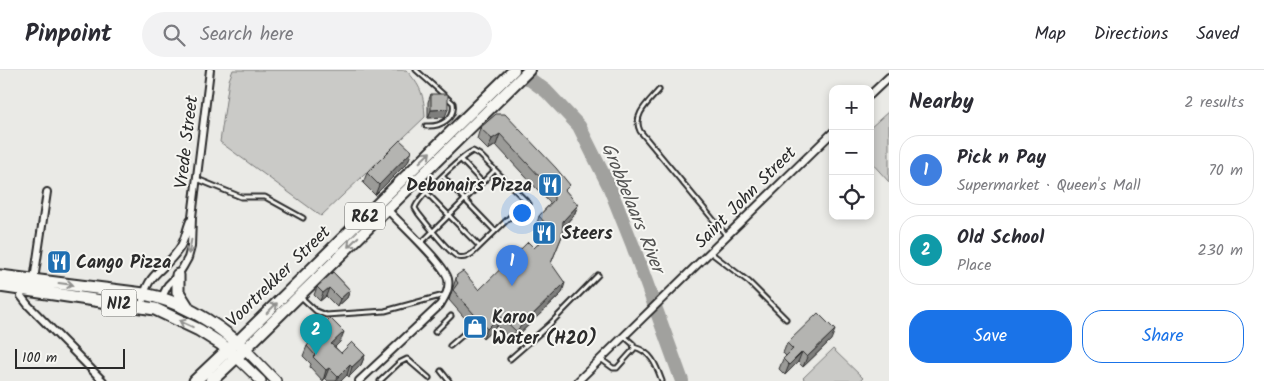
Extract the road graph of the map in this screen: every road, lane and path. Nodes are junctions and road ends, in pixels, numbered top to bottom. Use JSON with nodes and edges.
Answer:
{"nodes":[{"id":1,"x":210,"y":70,"type":"edge"},
{"id":2,"x":416,"y":70,"type":"edge"},
{"id":3,"x":514,"y":70,"type":"edge"},
{"id":4,"x":529,"y":70,"type":"edge"},
{"id":5,"x":889,"y":77,"type":"edge"},
{"id":6,"x":660,"y":90,"type":"dead end"},
{"id":7,"x":874,"y":91,"type":"edge"},
{"id":8,"x":497,"y":94,"type":"junction"},
{"id":9,"x":426,"y":126,"type":"dead end"},
{"id":10,"x":829,"y":136,"type":"edge"},
{"id":11,"x":461,"y":160,"type":"junction"},
{"id":12,"x":495,"y":170,"type":"junction"},
{"id":13,"x":443,"y":177,"type":"junction"},
{"id":14,"x":196,"y":179,"type":"junction"},
{"id":15,"x":482,"y":182,"type":"junction"},
{"id":16,"x":47,"y":192,"type":"dead end"},
{"id":17,"x":426,"y":192,"type":"junction"},
{"id":18,"x":465,"y":199,"type":"junction"},
{"id":19,"x":529,"y":204,"type":"dead end"},
{"id":20,"x":383,"y":205,"type":"junction"},
{"id":21,"x":514,"y":213,"type":"dead end"},
{"id":22,"x":449,"y":215,"type":"junction"},
{"id":23,"x":192,"y":217,"type":"junction"},
{"id":24,"x":303,"y":218,"type":"dead end"},
{"id":25,"x":433,"y":231,"type":"junction"},
{"id":26,"x":495,"y":231,"type":"junction"},
{"id":27,"x":726,"y":235,"type":"junction"},
{"id":28,"x":420,"y":244,"type":"junction"},
{"id":29,"x":480,"y":246,"type":"junction"},
{"id":30,"x":710,"y":252,"type":"junction"},
{"id":31,"x":178,"y":275,"type":"junction"},
{"id":32,"x":598,"y":275,"type":"dead end"},
{"id":33,"x":0,"y":276,"type":"edge"},
{"id":34,"x":34,"y":280,"type":"junction"},
{"id":35,"x":0,"y":286,"type":"edge"},
{"id":36,"x":21,"y":289,"type":"junction"},
{"id":37,"x":144,"y":294,"type":"junction"},
{"id":38,"x":299,"y":295,"type":"junction"},
{"id":39,"x":446,"y":295,"type":"junction"},
{"id":40,"x":162,"y":297,"type":"junction"},
{"id":41,"x":142,"y":306,"type":"junction"},
{"id":42,"x":155,"y":309,"type":"junction"},
{"id":43,"x":189,"y":310,"type":"junction"},
{"id":44,"x":451,"y":316,"type":"dead end"},
{"id":45,"x":786,"y":319,"type":"dead end"},
{"id":46,"x":435,"y":332,"type":"dead end"},
{"id":47,"x":466,"y":332,"type":"dead end"},
{"id":48,"x":624,"y":337,"type":"junction"},
{"id":49,"x":450,"y":346,"type":"dead end"},
{"id":50,"x":634,"y":347,"type":"junction"},
{"id":51,"x":236,"y":349,"type":"junction"},
{"id":52,"x":510,"y":359,"type":"dead end"},
{"id":53,"x":601,"y":359,"type":"junction"},
{"id":54,"x":441,"y":371,"type":"dead end"},
{"id":55,"x":429,"y":378,"type":"dead end"},
{"id":56,"x":103,"y":381,"type":"edge"},
{"id":57,"x":195,"y":381,"type":"edge"},
{"id":58,"x":211,"y":381,"type":"edge"},
{"id":59,"x":261,"y":381,"type":"edge"},
{"id":60,"x":276,"y":381,"type":"edge"},
{"id":61,"x":359,"y":381,"type":"edge"},
{"id":62,"x":380,"y":381,"type":"edge"},
{"id":63,"x":449,"y":381,"type":"edge"},
{"id":64,"x":578,"y":381,"type":"edge"},
{"id":65,"x":662,"y":381,"type":"edge"}],
"edges":[{"from":1,"to":14,"type":"street","name":"Vrede Street"},
{"from":2,"to":9,"type":"lane"},
{"from":3,"to":8,"type":"main road","name":"Voortrekker Street","number":"R62"},
{"from":4,"to":8,"type":"main road","name":"Voortrekker Street","number":"R62"},
{"from":5,"to":7,"type":"street"},
{"from":6,"to":27,"type":"lane"},
{"from":8,"to":20,"type":"main road","name":"Voortrekker Street","number":"R62"},
{"from":10,"to":27,"type":"street","name":"Saint John Street"},
{"from":11,"to":12,"type":"lane"},
{"from":11,"to":13,"type":"lane"},
{"from":11,"to":15,"type":"lane"},
{"from":12,"to":15,"type":"lane"},
{"from":12,"to":19,"type":"lane"},
{"from":13,"to":17,"type":"lane"},
{"from":13,"to":18,"type":"lane"},
{"from":14,"to":23,"type":"street","name":"Vrede Street"},
{"from":14,"to":24,"type":"lane"},
{"from":15,"to":18,"type":"lane"},
{"from":16,"to":34,"type":"street"},
{"from":17,"to":22,"type":"lane"},
{"from":17,"to":25,"type":"lane"},
{"from":18,"to":22,"type":"lane"},
{"from":18,"to":26,"type":"lane"},
{"from":20,"to":28,"type":"street"},
{"from":20,"to":38,"type":"main road","name":"Voortrekker Street","number":"R62","one_way":true},
{"from":51,"to":20,"type":"main road","name":"Voortrekker Street","number":"R62","one_way":true},
{"from":21,"to":26,"type":"lane"},
{"from":22,"to":25,"type":"lane"},
{"from":22,"to":29,"type":"lane"},
{"from":23,"to":31,"type":"street","name":"Vrede Street","one_way":true},
{"from":23,"to":37,"type":"street","name":"Vrede Street"},
{"from":25,"to":28,"type":"lane"},
{"from":25,"to":29,"type":"lane"},
{"from":26,"to":29,"type":"lane"},
{"from":27,"to":30,"type":"street","name":"Saint John Street"},
{"from":28,"to":39,"type":"street"},
{"from":30,"to":45,"type":"lane"},
{"from":30,"to":48,"type":"street","name":"Saint John Street"},
{"from":31,"to":40,"type":"street","name":"Vrede Street"},
{"from":31,"to":43,"type":"highway"},
{"from":32,"to":52,"type":"lane"},
{"from":33,"to":34,"type":"highway","number":"N12"},
{"from":34,"to":36,"type":"street"},
{"from":34,"to":37,"type":"highway","number":"N12","one_way":true},
{"from":35,"to":36,"type":"highway","number":"N12"},
{"from":36,"to":41,"type":"highway","number":"N12"},
{"from":36,"to":56,"type":"street"},
{"from":37,"to":40,"type":"highway","number":"N12"},
{"from":37,"to":41,"type":"street","name":"Vrede Street"},
{"from":38,"to":39,"type":"lane"},
{"from":38,"to":51,"type":"main road","name":"Voortrekker Street","number":"R62"},
{"from":39,"to":61,"type":"street"},
{"from":40,"to":42,"type":"street","name":"Vrede Street"},
{"from":40,"to":43,"type":"highway","number":"N12"},
{"from":41,"to":42,"type":"highway","number":"N12"},
{"from":51,"to":42,"type":"highway","number":"N12","one_way":true},
{"from":43,"to":51,"type":"highway","number":"N12"},
{"from":44,"to":46,"type":"lane"},
{"from":47,"to":49,"type":"lane"},
{"from":48,"to":50,"type":"lane"},
{"from":48,"to":53,"type":"street"},
{"from":50,"to":53,"type":"lane"},
{"from":50,"to":65,"type":"lane"},
{"from":51,"to":57,"type":"highway","name":"Voortrekker Street"},
{"from":51,"to":58,"type":"highway","name":"Voortrekker Street"},
{"from":51,"to":59,"type":"main road"},
{"from":51,"to":60,"type":"main road"},
{"from":53,"to":64,"type":"street"},
{"from":54,"to":63,"type":"lane"},
{"from":55,"to":62,"type":"lane"}]}
